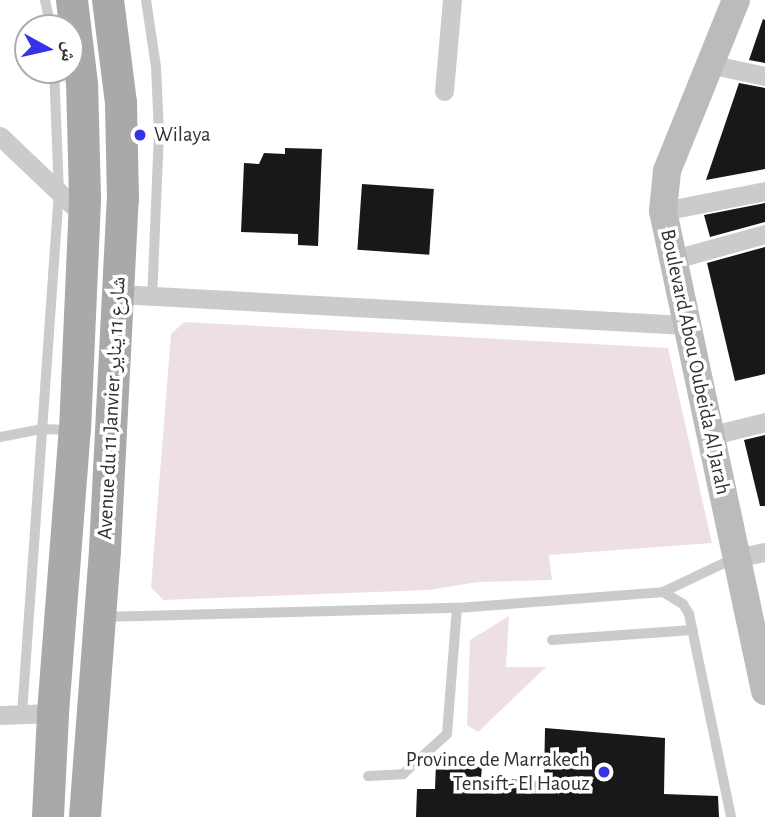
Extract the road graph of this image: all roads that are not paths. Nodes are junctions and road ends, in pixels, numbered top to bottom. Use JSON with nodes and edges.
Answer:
{"nodes":[{"id":1,"x":72,"y":0,"type":"edge"},
{"id":2,"x":108,"y":0,"type":"edge"},
{"id":3,"x":146,"y":0,"type":"edge"},
{"id":4,"x":452,"y":0,"type":"edge"},
{"id":5,"x":736,"y":0,"type":"edge"},
{"id":6,"x":709,"y":64,"type":"junction"},
{"id":7,"x":765,"y":76,"type":"edge"},
{"id":8,"x":55,"y":84,"type":"edge"},
{"id":9,"x":444,"y":90,"type":"dead end"},
{"id":10,"x":0,"y":136,"type":"edge"},
{"id":11,"x":765,"y":191,"type":"edge"},
{"id":12,"x":59,"y":192,"type":"junction"},
{"id":13,"x":663,"y":211,"type":"junction"},
{"id":14,"x":83,"y":216,"type":"junction"},
{"id":15,"x":765,"y":234,"type":"edge"},
{"id":16,"x":671,"y":260,"type":"junction"},
{"id":17,"x":118,"y":294,"type":"junction"},
{"id":18,"x":152,"y":297,"type":"junction"},
{"id":19,"x":685,"y":325,"type":"junction"},
{"id":20,"x":765,"y":422,"type":"edge"},
{"id":21,"x":42,"y":429,"type":"junction"},
{"id":22,"x":75,"y":430,"type":"junction"},
{"id":23,"x":713,"y":435,"type":"junction"},
{"id":24,"x":0,"y":437,"type":"edge"},
{"id":25,"x":765,"y":552,"type":"edge"},
{"id":26,"x":736,"y":558,"type":"junction"},
{"id":27,"x":663,"y":592,"type":"junction"},
{"id":28,"x":457,"y":608,"type":"junction"},
{"id":29,"x":100,"y":617,"type":"junction"},
{"id":30,"x":693,"y":630,"type":"junction"},
{"id":31,"x":552,"y":640,"type":"dead end"},
{"id":32,"x":761,"y":659,"type":"edge"},
{"id":33,"x":765,"y":691,"type":"edge"},
{"id":34,"x":37,"y":714,"type":"junction"},
{"id":35,"x":0,"y":715,"type":"edge"},
{"id":36,"x":368,"y":776,"type":"dead end"},
{"id":37,"x":48,"y":817,"type":"edge"},
{"id":38,"x":85,"y":817,"type":"edge"},
{"id":39,"x":732,"y":817,"type":"edge"}],
"edges":[{"from":1,"to":14,"type":"main road","name":"Avenue du 11 Janvier شارع 11 يناير"},
{"from":2,"to":17,"type":"main road","name":"Avenue du 11 Janvier شارع 11 يناير"},
{"from":3,"to":18,"type":"lane"},
{"from":4,"to":9,"type":"street"},
{"from":5,"to":6,"type":"street","name":"Boulevard Abou Oubeida Al Jarah"},
{"from":6,"to":7,"type":"street"},
{"from":6,"to":13,"type":"street","name":"Boulevard Abou Oubeida Al Jarah"},
{"from":8,"to":12,"type":"lane"},
{"from":10,"to":12,"type":"street"},
{"from":11,"to":13,"type":"street"},
{"from":12,"to":14,"type":"street"},
{"from":12,"to":21,"type":"lane"},
{"from":13,"to":16,"type":"street","name":"Boulevard Abou Oubeida Al Jarah"},
{"from":14,"to":22,"type":"main road","name":"Avenue du 11 Janvier شارع 11 يناير"},
{"from":15,"to":16,"type":"street"},
{"from":16,"to":19,"type":"street","name":"Boulevard Abou Oubeida Al Jarah"},
{"from":17,"to":18,"type":"street"},
{"from":17,"to":29,"type":"main road","name":"Avenue du 11 Janvier شارع 11 يناير"},
{"from":18,"to":19,"type":"street"},
{"from":19,"to":23,"type":"street","name":"Boulevard Abou Oubeida Al Jarah"},
{"from":20,"to":23,"type":"street"},
{"from":21,"to":22,"type":"lane"},
{"from":21,"to":24,"type":"lane"},
{"from":21,"to":34,"type":"lane"},
{"from":22,"to":34,"type":"main road","name":"Avenue du 11 Janvier شارع 11 يناير"},
{"from":23,"to":26,"type":"street","name":"Boulevard Abou Oubeida Al Jarah"},
{"from":25,"to":26,"type":"street"},
{"from":26,"to":27,"type":"lane"},
{"from":26,"to":32,"type":"street","name":"Boulevard Abou Oubeida Al Jarah"},
{"from":27,"to":28,"type":"lane"},
{"from":27,"to":30,"type":"lane"},
{"from":28,"to":29,"type":"lane"},
{"from":28,"to":36,"type":"lane"},
{"from":29,"to":38,"type":"main road","name":"Avenue du 11 Janvier شارع 11 يناير"},
{"from":30,"to":31,"type":"lane"},
{"from":30,"to":39,"type":"lane"},
{"from":32,"to":33,"type":"street","name":"Boulevard Abou Oubeida Al Jarah"},
{"from":34,"to":35,"type":"street"},
{"from":34,"to":37,"type":"main road","name":"Avenue du 11 Janvier شارع 11 يناير"}]}
